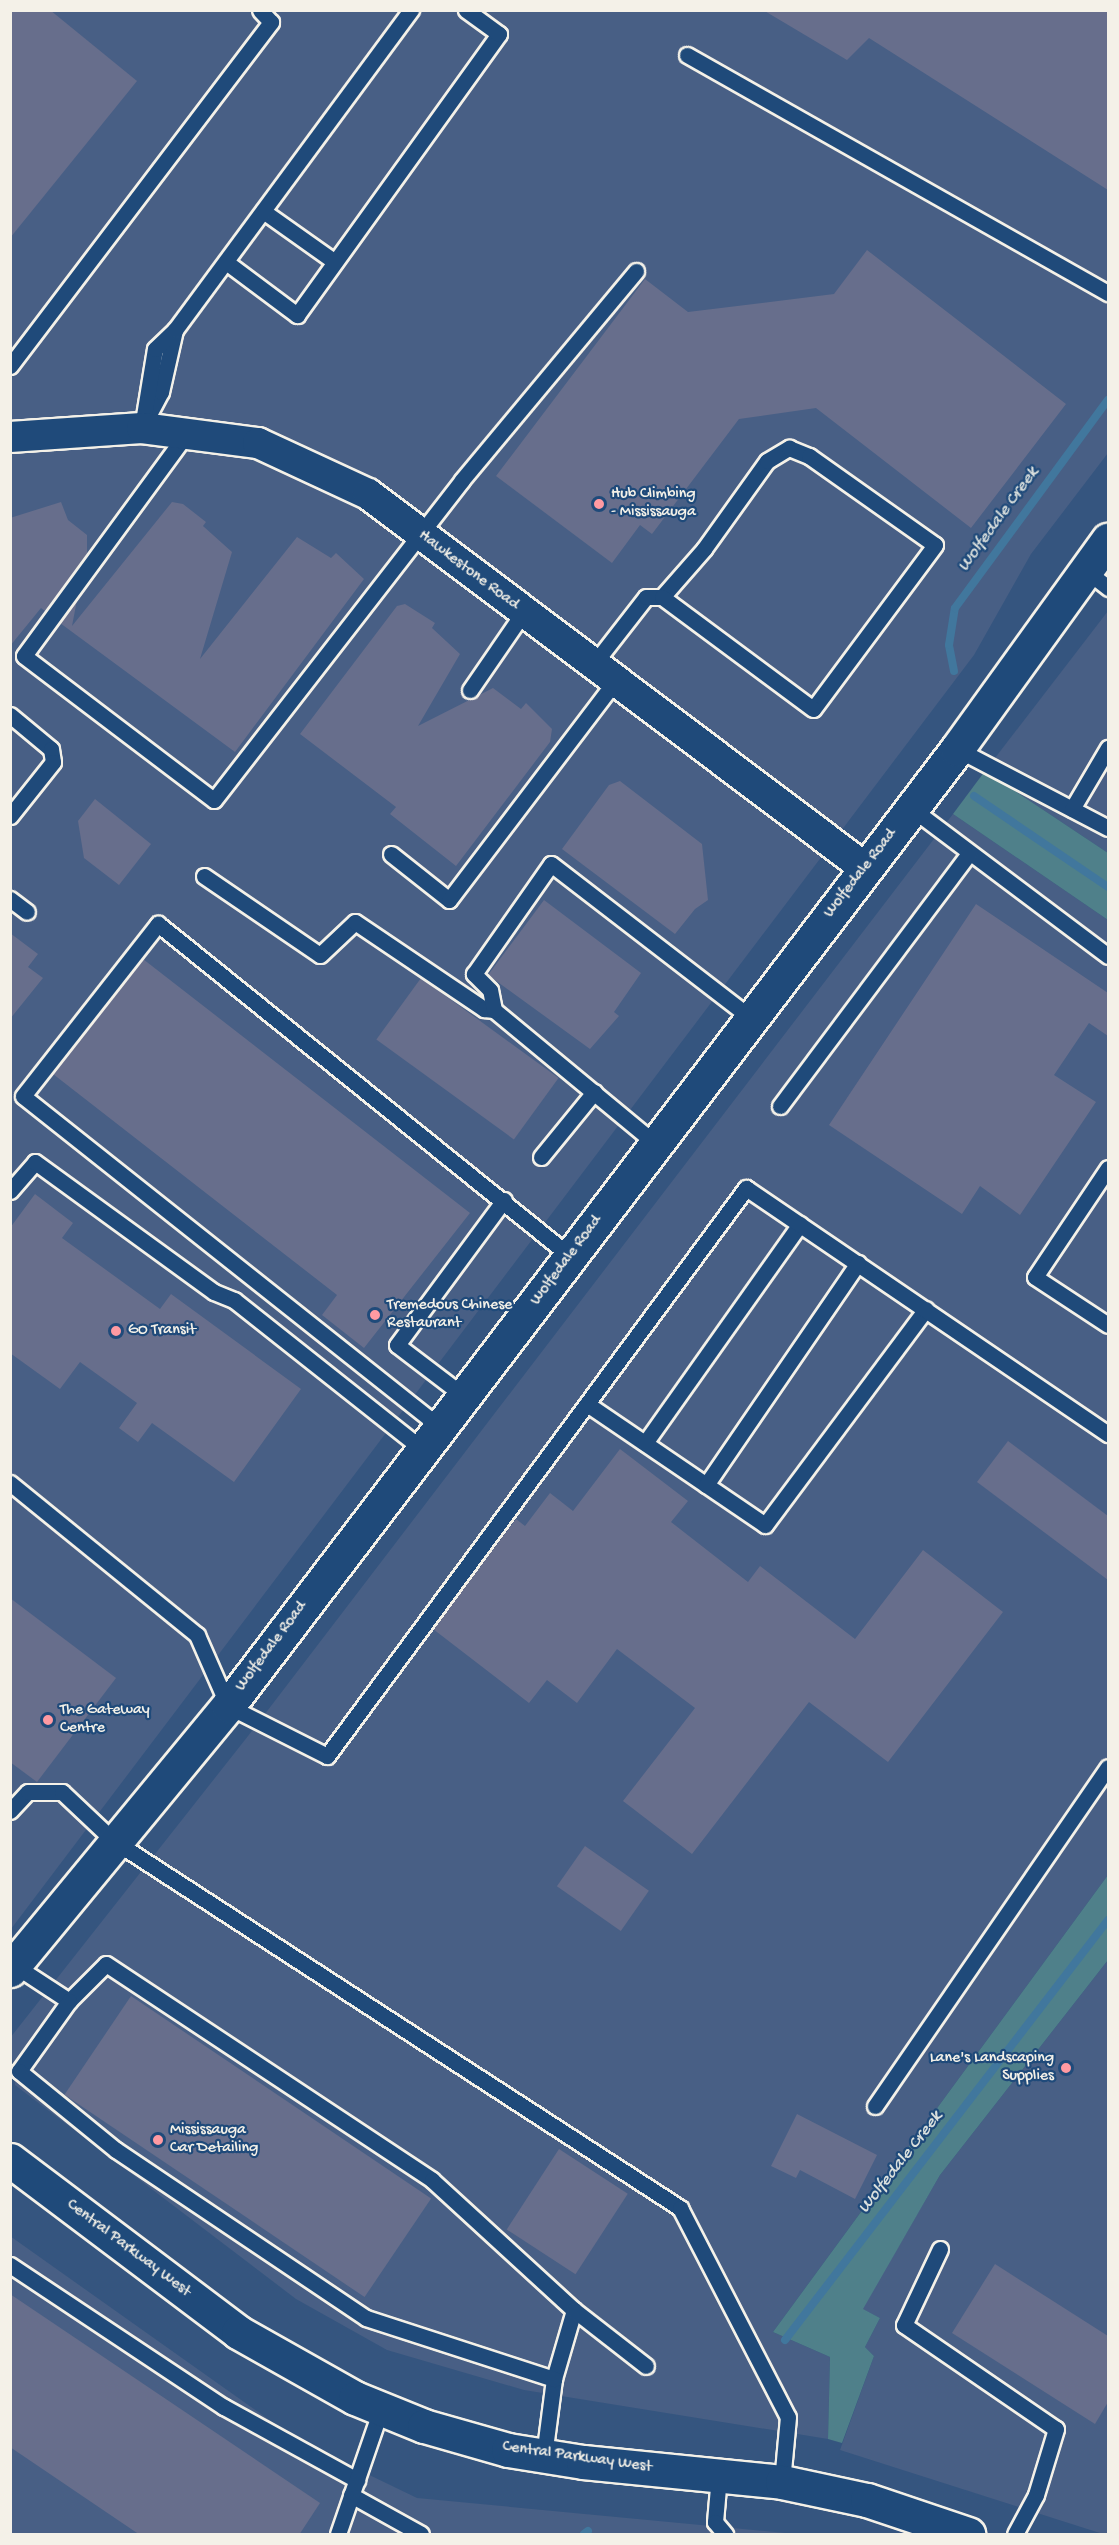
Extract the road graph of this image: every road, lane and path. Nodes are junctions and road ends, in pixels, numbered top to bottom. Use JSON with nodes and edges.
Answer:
{"nodes":[{"id":1,"x":260,"y":10,"type":"edge"},
{"id":2,"x":411,"y":10,"type":"edge"},
{"id":3,"x":466,"y":10,"type":"edge"},
{"id":4,"x":687,"y":55,"type":"dead end"},
{"id":5,"x":263,"y":211,"type":"junction"},
{"id":6,"x":225,"y":262,"type":"junction"},
{"id":7,"x":335,"y":262,"type":"junction"},
{"id":8,"x":636,"y":271,"type":"dead end"},
{"id":9,"x":1108,"y":293,"type":"edge"},
{"id":10,"x":10,"y":366,"type":"edge"},
{"id":11,"x":142,"y":428,"type":"junction"},
{"id":12,"x":187,"y":434,"type":"junction"},
{"id":13,"x":10,"y":437,"type":"edge"},
{"id":14,"x":421,"y":536,"type":"junction"},
{"id":15,"x":1108,"y":540,"type":"edge"},
{"id":16,"x":1096,"y":579,"type":"edge"},
{"id":17,"x":662,"y":597,"type":"junction"},
{"id":18,"x":523,"y":613,"type":"junction"},
{"id":19,"x":17,"y":658,"type":"edge"},
{"id":20,"x":604,"y":673,"type":"junction"},
{"id":21,"x":470,"y":690,"type":"dead end"},
{"id":22,"x":10,"y":715,"type":"edge"},
{"id":23,"x":957,"y":748,"type":"junction"},
{"id":24,"x":1108,"y":748,"type":"edge"},
{"id":25,"x":911,"y":808,"type":"junction"},
{"id":26,"x":1072,"y":809,"type":"junction"},
{"id":27,"x":10,"y":816,"type":"edge"},
{"id":28,"x":1108,"y":828,"type":"edge"},
{"id":29,"x":969,"y":853,"type":"junction"},
{"id":30,"x":391,"y":854,"type":"dead end"},
{"id":31,"x":865,"y":868,"type":"junction"},
{"id":32,"x":204,"y":876,"type":"dead end"},
{"id":33,"x":10,"y":899,"type":"edge"},
{"id":34,"x":27,"y":912,"type":"dead end"},
{"id":35,"x":1108,"y":956,"type":"edge"},
{"id":36,"x":494,"y":1010,"type":"junction"},
{"id":37,"x":751,"y":1018,"type":"junction"},
{"id":38,"x":594,"y":1092,"type":"junction"},
{"id":39,"x":780,"y":1106,"type":"dead end"},
{"id":40,"x":655,"y":1143,"type":"junction"},
{"id":41,"x":541,"y":1157,"type":"dead end"},
{"id":42,"x":1108,"y":1168,"type":"edge"},
{"id":43,"x":10,"y":1191,"type":"edge"},
{"id":44,"x":504,"y":1200,"type":"junction"},
{"id":45,"x":800,"y":1224,"type":"junction"},
{"id":46,"x":570,"y":1256,"type":"junction"},
{"id":47,"x":858,"y":1263,"type":"junction"},
{"id":48,"x":926,"y":1309,"type":"junction"},
{"id":49,"x":1108,"y":1325,"type":"edge"},
{"id":50,"x":464,"y":1396,"type":"junction"},
{"id":51,"x":587,"y":1404,"type":"junction"},
{"id":52,"x":1108,"y":1434,"type":"edge"},
{"id":53,"x":431,"y":1438,"type":"junction"},
{"id":54,"x":645,"y":1443,"type":"junction"},
{"id":55,"x":10,"y":1483,"type":"edge"},
{"id":56,"x":706,"y":1485,"type":"junction"},
{"id":57,"x":228,"y":1706,"type":"junction"},
{"id":58,"x":1108,"y":1767,"type":"edge"},
{"id":59,"x":10,"y":1811,"type":"edge"},
{"id":60,"x":114,"y":1841,"type":"junction"},
{"id":61,"x":12,"y":1968,"type":"edge"},
{"id":62,"x":69,"y":2001,"type":"junction"},
{"id":63,"x":876,"y":2106,"type":"dead end"},
{"id":64,"x":10,"y":2160,"type":"edge"},
{"id":65,"x":940,"y":2249,"type":"dead end"},
{"id":66,"x":10,"y":2265,"type":"edge"},
{"id":67,"x":574,"y":2310,"type":"junction"},
{"id":68,"x":646,"y":2366,"type":"dead end"},
{"id":69,"x":554,"y":2379,"type":"junction"},
{"id":70,"x":381,"y":2409,"type":"junction"},
{"id":71,"x":544,"y":2456,"type":"junction"},
{"id":72,"x":719,"y":2476,"type":"junction"},
{"id":73,"x":357,"y":2480,"type":"junction"},
{"id":74,"x":782,"y":2482,"type":"junction"},
{"id":75,"x":351,"y":2495,"type":"junction"},
{"id":76,"x":338,"y":2535,"type":"edge"},
{"id":77,"x":421,"y":2535,"type":"edge"},
{"id":78,"x":725,"y":2535,"type":"edge"},
{"id":79,"x":968,"y":2535,"type":"edge"},
{"id":80,"x":1015,"y":2535,"type":"edge"}],
"edges":[{"from":1,"to":10,"type":"lane"},
{"from":2,"to":5,"type":"lane"},
{"from":3,"to":7,"type":"lane"},
{"from":4,"to":9,"type":"lane"},
{"from":5,"to":6,"type":"lane"},
{"from":5,"to":7,"type":"lane"},
{"from":6,"to":7,"type":"lane"},
{"from":6,"to":11,"type":"lane"},
{"from":8,"to":14,"type":"lane"},
{"from":11,"to":12,"type":"street","name":"Hawkestone Road"},
{"from":11,"to":13,"type":"street","name":"Hawkestone Road"},
{"from":12,"to":14,"type":"street","name":"Hawkestone Road"},
{"from":12,"to":19,"type":"lane"},
{"from":14,"to":18,"type":"street","name":"Hawkestone Road"},
{"from":14,"to":19,"type":"lane"},
{"from":15,"to":16,"type":"street","name":"Wolfedale Road"},
{"from":16,"to":23,"type":"street","name":"Wolfedale Road"},
{"from":17,"to":17,"type":"lane"},
{"from":17,"to":20,"type":"lane"},
{"from":18,"to":20,"type":"street","name":"Hawkestone Road"},
{"from":18,"to":21,"type":"lane"},
{"from":20,"to":30,"type":"lane"},
{"from":20,"to":31,"type":"street","name":"Hawkestone Road"},
{"from":22,"to":27,"type":"lane"},
{"from":23,"to":25,"type":"street","name":"Wolfedale Road"},
{"from":23,"to":26,"type":"lane"},
{"from":24,"to":26,"type":"lane"},
{"from":25,"to":29,"type":"lane"},
{"from":25,"to":31,"type":"street","name":"Wolfedale Road"},
{"from":26,"to":28,"type":"lane"},
{"from":29,"to":35,"type":"lane"},
{"from":29,"to":39,"type":"lane"},
{"from":31,"to":37,"type":"street","name":"Wolfedale Road"},
{"from":32,"to":36,"type":"lane"},
{"from":33,"to":34,"type":"lane"},
{"from":36,"to":37,"type":"lane"},
{"from":36,"to":38,"type":"lane"},
{"from":37,"to":40,"type":"street","name":"Wolfedale Road"},
{"from":38,"to":40,"type":"lane"},
{"from":38,"to":41,"type":"lane"},
{"from":40,"to":46,"type":"street","name":"Wolfedale Road"},
{"from":42,"to":49,"type":"lane"},
{"from":43,"to":53,"type":"lane"},
{"from":44,"to":46,"type":"lane"},
{"from":44,"to":50,"type":"lane"},
{"from":44,"to":53,"type":"lane"},
{"from":45,"to":47,"type":"lane"},
{"from":45,"to":51,"type":"lane"},
{"from":45,"to":54,"type":"lane"},
{"from":46,"to":50,"type":"street","name":"Wolfedale Road"},
{"from":47,"to":48,"type":"lane"},
{"from":47,"to":56,"type":"lane"},
{"from":48,"to":52,"type":"lane"},
{"from":48,"to":56,"type":"lane"},
{"from":50,"to":53,"type":"street","name":"Wolfedale Road"},
{"from":51,"to":54,"type":"lane"},
{"from":51,"to":57,"type":"lane"},
{"from":53,"to":57,"type":"street","name":"Wolfedale Road"},
{"from":54,"to":56,"type":"lane"},
{"from":55,"to":57,"type":"lane"},
{"from":57,"to":60,"type":"street","name":"Wolfedale Road"},
{"from":58,"to":63,"type":"lane"},
{"from":59,"to":60,"type":"lane"},
{"from":60,"to":61,"type":"street","name":"Wolfedale Road"},
{"from":60,"to":74,"type":"lane"},
{"from":61,"to":62,"type":"lane"},
{"from":62,"to":67,"type":"lane"},
{"from":62,"to":69,"type":"lane"},
{"from":64,"to":70,"type":"street","name":"Central Parkway West"},
{"from":65,"to":80,"type":"lane"},
{"from":66,"to":73,"type":"lane"},
{"from":67,"to":68,"type":"lane"},
{"from":67,"to":69,"type":"lane"},
{"from":69,"to":71,"type":"lane"},
{"from":70,"to":71,"type":"street","name":"Central Parkway West"},
{"from":70,"to":73,"type":"lane"},
{"from":71,"to":72,"type":"street","name":"Central Parkway West"},
{"from":72,"to":74,"type":"street","name":"Central Parkway West"},
{"from":72,"to":78,"type":"lane"},
{"from":73,"to":75,"type":"lane"},
{"from":74,"to":79,"type":"street","name":"Central Parkway West"},
{"from":75,"to":76,"type":"lane"},
{"from":75,"to":77,"type":"lane"}]}
